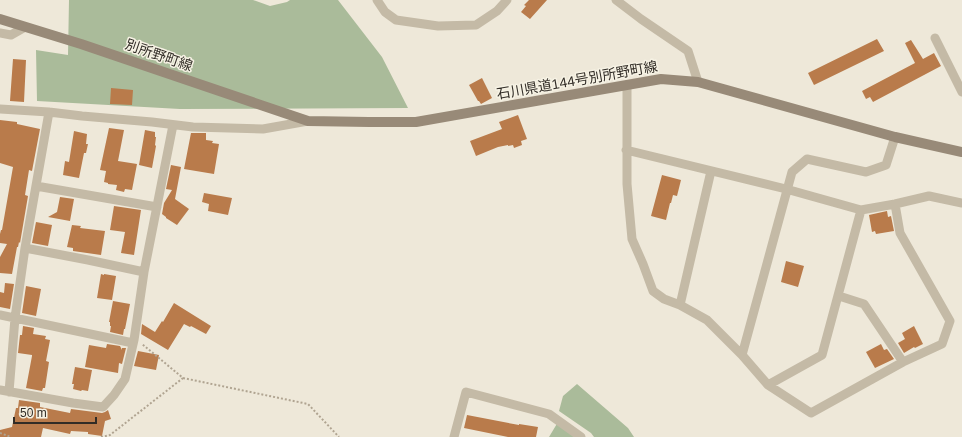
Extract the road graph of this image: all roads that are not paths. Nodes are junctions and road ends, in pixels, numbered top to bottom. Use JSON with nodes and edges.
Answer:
{"nodes":[{"id":1,"x":377,"y":0,"type":"edge"},
{"id":2,"x":507,"y":0,"type":"edge"},
{"id":3,"x":616,"y":0,"type":"edge"},
{"id":4,"x":0,"y":19,"type":"edge"},
{"id":5,"x":25,"y":27,"type":"junction"},
{"id":6,"x":0,"y":33,"type":"edge"},
{"id":7,"x":935,"y":38,"type":"dead end"},
{"id":8,"x":698,"y":82,"type":"junction"},
{"id":9,"x":627,"y":85,"type":"junction"},
{"id":10,"x":962,"y":92,"type":"edge"},
{"id":11,"x":0,"y":109,"type":"edge"},
{"id":12,"x":49,"y":112,"type":"junction"},
{"id":13,"x":308,"y":121,"type":"junction"},
{"id":14,"x":173,"y":125,"type":"junction"},
{"id":15,"x":895,"y":136,"type":"junction"},
{"id":16,"x":626,"y":150,"type":"junction"},
{"id":17,"x":962,"y":152,"type":"edge"},
{"id":18,"x":711,"y":171,"type":"junction"},
{"id":19,"x":36,"y":186,"type":"junction"},
{"id":20,"x":786,"y":189,"type":"junction"},
{"id":21,"x":962,"y":203,"type":"edge"},
{"id":22,"x":895,"y":204,"type":"junction"},
{"id":23,"x":157,"y":207,"type":"junction"},
{"id":24,"x":861,"y":210,"type":"junction"},
{"id":25,"x":25,"y":248,"type":"junction"},
{"id":26,"x":144,"y":272,"type":"junction"},
{"id":27,"x":838,"y":296,"type":"junction"},
{"id":28,"x":680,"y":306,"type":"junction"},
{"id":29,"x":0,"y":315,"type":"edge"},
{"id":30,"x":15,"y":318,"type":"junction"},
{"id":31,"x":134,"y":340,"type":"junction"},
{"id":32,"x":742,"y":356,"type":"junction"},
{"id":33,"x":903,"y":362,"type":"junction"},
{"id":34,"x":768,"y":385,"type":"junction"},
{"id":35,"x":4,"y":391,"type":"edge"},
{"id":36,"x":454,"y":437,"type":"edge"},
{"id":37,"x":581,"y":437,"type":"edge"}],
"edges":[{"from":1,"to":2,"type":"street"},
{"from":3,"to":8,"type":"street"},
{"from":4,"to":5,"type":"main road","name":"別所野町線"},
{"from":5,"to":6,"type":"street"},
{"from":5,"to":13,"type":"main road","name":"別所野町線"},
{"from":7,"to":10,"type":"street"},
{"from":8,"to":9,"type":"main road","name":"石川県道144号別所野町線"},
{"from":8,"to":15,"type":"main road","name":"石川県道144号別所野町線"},
{"from":9,"to":13,"type":"main road","name":"石川県道144号別所野町線"},
{"from":9,"to":16,"type":"street"},
{"from":11,"to":12,"type":"street"},
{"from":12,"to":14,"type":"street"},
{"from":12,"to":19,"type":"street"},
{"from":13,"to":14,"type":"street"},
{"from":14,"to":23,"type":"street"},
{"from":15,"to":17,"type":"main road","name":"石川県道144号別所野町線"},
{"from":15,"to":20,"type":"street"},
{"from":16,"to":18,"type":"street"},
{"from":16,"to":28,"type":"street"},
{"from":18,"to":20,"type":"street"},
{"from":18,"to":28,"type":"street"},
{"from":19,"to":23,"type":"street"},
{"from":19,"to":25,"type":"street"},
{"from":20,"to":24,"type":"street"},
{"from":20,"to":32,"type":"street"},
{"from":21,"to":22,"type":"street"},
{"from":22,"to":24,"type":"street"},
{"from":22,"to":33,"type":"street"},
{"from":23,"to":26,"type":"street"},
{"from":24,"to":27,"type":"street"},
{"from":25,"to":26,"type":"street"},
{"from":25,"to":30,"type":"street"},
{"from":26,"to":31,"type":"street"},
{"from":27,"to":33,"type":"street"},
{"from":27,"to":34,"type":"street"},
{"from":28,"to":32,"type":"street"},
{"from":29,"to":30,"type":"street"},
{"from":30,"to":31,"type":"street"},
{"from":30,"to":35,"type":"street"},
{"from":31,"to":35,"type":"street"},
{"from":32,"to":34,"type":"street"},
{"from":33,"to":34,"type":"street"},
{"from":36,"to":37,"type":"street"}]}
